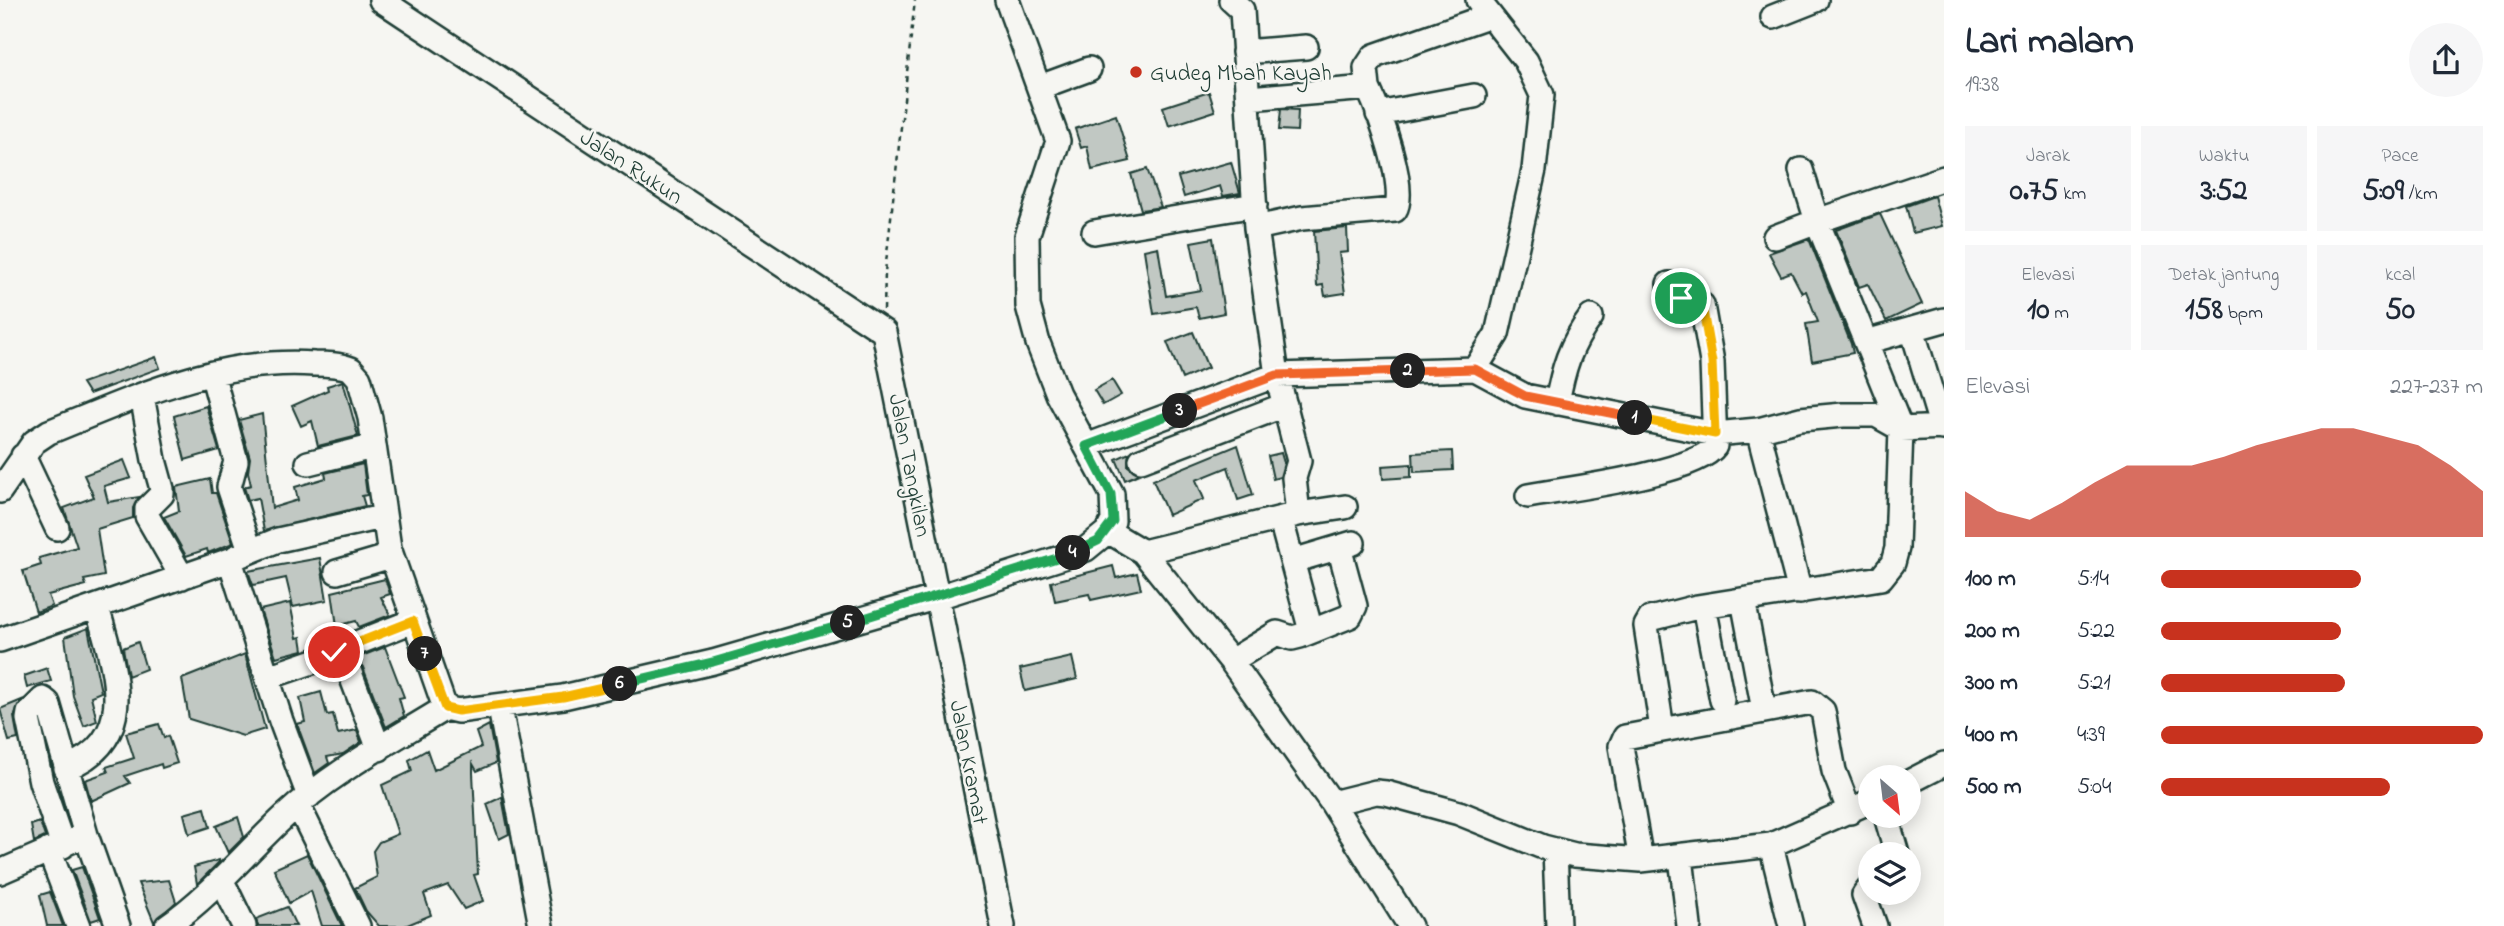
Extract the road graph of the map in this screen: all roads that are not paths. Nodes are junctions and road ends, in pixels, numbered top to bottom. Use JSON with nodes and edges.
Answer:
{"nodes":[{"id":1,"x":380,"y":0,"type":"edge"},
{"id":2,"x":1007,"y":0,"type":"edge"},
{"id":3,"x":1231,"y":0,"type":"edge"},
{"id":4,"x":1816,"y":0,"type":"edge"},
{"id":5,"x":1483,"y":8,"type":"edge"},
{"id":6,"x":1773,"y":17,"type":"dead end"},
{"id":7,"x":1306,"y":47,"type":"dead end"},
{"id":8,"x":1244,"y":52,"type":"junction"},
{"id":9,"x":1088,"y":69,"type":"dead end"},
{"id":10,"x":1040,"y":87,"type":"junction"},
{"id":11,"x":1368,"y":88,"type":"junction"},
{"id":12,"x":1474,"y":96,"type":"dead end"},
{"id":13,"x":1249,"y":98,"type":"junction"},
{"id":14,"x":1378,"y":114,"type":"junction"},
{"id":15,"x":1801,"y":170,"type":"dead end"},
{"id":16,"x":1944,"y":178,"type":"edge"},
{"id":17,"x":1255,"y":205,"type":"junction"},
{"id":18,"x":1817,"y":221,"type":"junction"},
{"id":19,"x":1256,"y":228,"type":"junction"},
{"id":20,"x":1094,"y":232,"type":"dead end"},
{"id":21,"x":1775,"y":237,"type":"dead end"},
{"id":22,"x":1669,"y":284,"type":"dead end"},
{"id":23,"x":1591,"y":317,"type":"dead end"},
{"id":24,"x":1944,"y":320,"type":"edge"},
{"id":25,"x":1912,"y":329,"type":"junction"},
{"id":26,"x":884,"y":332,"type":"joint"},
{"id":27,"x":1866,"y":342,"type":"junction"},
{"id":28,"x":1475,"y":369,"type":"junction"},
{"id":29,"x":212,"y":373,"type":"junction"},
{"id":30,"x":1277,"y":375,"type":"junction"},
{"id":31,"x":142,"y":396,"type":"junction"},
{"id":32,"x":1557,"y":403,"type":"junction"},
{"id":33,"x":1285,"y":405,"type":"junction"},
{"id":34,"x":1943,"y":427,"type":"edge"},
{"id":35,"x":1901,"y":429,"type":"junction"},
{"id":36,"x":1758,"y":430,"type":"junction"},
{"id":37,"x":1715,"y":434,"type":"junction"},
{"id":38,"x":1086,"y":446,"type":"junction"},
{"id":39,"x":372,"y":447,"type":"junction"},
{"id":40,"x":23,"y":456,"type":"junction"},
{"id":41,"x":1141,"y":460,"type":"dead end"},
{"id":42,"x":308,"y":463,"type":"dead end"},
{"id":43,"x":0,"y":491,"type":"edge"},
{"id":44,"x":1528,"y":496,"type":"dead end"},
{"id":45,"x":1345,"y":507,"type":"dead end"},
{"id":46,"x":382,"y":517,"type":"junction"},
{"id":47,"x":1289,"y":517,"type":"junction"},
{"id":48,"x":57,"y":528,"type":"dead end"},
{"id":49,"x":1108,"y":531,"type":"junction"},
{"id":50,"x":1143,"y":552,"type":"junction"},
{"id":51,"x":240,"y":555,"type":"junction"},
{"id":52,"x":391,"y":556,"type":"junction"},
{"id":53,"x":1293,"y":561,"type":"junction"},
{"id":54,"x":337,"y":572,"type":"dead end"},
{"id":55,"x":182,"y":576,"type":"junction"},
{"id":56,"x":1800,"y":592,"type":"junction"},
{"id":57,"x":938,"y":597,"type":"junction"},
{"id":58,"x":1743,"y":600,"type":"junction"},
{"id":59,"x":1704,"y":606,"type":"junction"},
{"id":60,"x":97,"y":607,"type":"junction"},
{"id":61,"x":413,"y":621,"type":"junction"},
{"id":62,"x":1311,"y":631,"type":"junction"},
{"id":63,"x":0,"y":640,"type":"edge"},
{"id":64,"x":334,"y":652,"type":"junction"},
{"id":65,"x":1231,"y":661,"type":"junction"},
{"id":66,"x":268,"y":677,"type":"junction"},
{"id":67,"x":1722,"y":700,"type":"dead end"},
{"id":68,"x":445,"y":708,"type":"junction"},
{"id":69,"x":500,"y":708,"type":"junction"},
{"id":70,"x":1764,"y":710,"type":"junction"},
{"id":71,"x":1662,"y":729,"type":"junction"},
{"id":72,"x":379,"y":749,"type":"junction"},
{"id":73,"x":1944,"y":764,"type":"edge"},
{"id":74,"x":66,"y":768,"type":"junction"},
{"id":75,"x":1922,"y":775,"type":"edge"},
{"id":76,"x":304,"y":800,"type":"junction"},
{"id":77,"x":1332,"y":803,"type":"junction"},
{"id":78,"x":1858,"y":808,"type":"edge"},
{"id":79,"x":1850,"y":812,"type":"junction"},
{"id":80,"x":86,"y":835,"type":"junction"},
{"id":81,"x":1772,"y":845,"type":"junction"},
{"id":82,"x":56,"y":848,"type":"junction"},
{"id":83,"x":1555,"y":850,"type":"junction"},
{"id":84,"x":1681,"y":857,"type":"junction"},
{"id":85,"x":1641,"y":860,"type":"junction"},
{"id":86,"x":0,"y":872,"type":"edge"},
{"id":87,"x":222,"y":881,"type":"junction"},
{"id":88,"x":1868,"y":905,"type":"edge"},
{"id":89,"x":79,"y":926,"type":"edge"},
{"id":90,"x":118,"y":926,"type":"edge"},
{"id":91,"x":167,"y":926,"type":"edge"},
{"id":92,"x":244,"y":926,"type":"edge"},
{"id":93,"x":358,"y":926,"type":"edge"},
{"id":94,"x":541,"y":926,"type":"edge"},
{"id":95,"x":1003,"y":926,"type":"edge"},
{"id":96,"x":1410,"y":926,"type":"edge"},
{"id":97,"x":1558,"y":926,"type":"edge"},
{"id":98,"x":1689,"y":926,"type":"edge"},
{"id":99,"x":1791,"y":926,"type":"edge"},
{"id":100,"x":1875,"y":926,"type":"edge"}],
"edges":[{"from":1,"to":26,"type":"street","name":"Jalan Rukun"},
{"from":2,"to":10,"type":"street"},
{"from":3,"to":8,"type":"street"},
{"from":4,"to":6,"type":"street"},
{"from":5,"to":11,"type":"street"},
{"from":5,"to":28,"type":"street"},
{"from":7,"to":8,"type":"street"},
{"from":8,"to":13,"type":"street"},
{"from":9,"to":10,"type":"street"},
{"from":10,"to":38,"type":"street"},
{"from":11,"to":13,"type":"street"},
{"from":11,"to":14,"type":"street"},
{"from":12,"to":14,"type":"street"},
{"from":13,"to":17,"type":"street"},
{"from":14,"to":19,"type":"street"},
{"from":15,"to":18,"type":"street"},
{"from":16,"to":18,"type":"street"},
{"from":17,"to":19,"type":"street"},
{"from":17,"to":20,"type":"street"},
{"from":18,"to":21,"type":"street"},
{"from":18,"to":27,"type":"street"},
{"from":19,"to":30,"type":"street"},
{"from":22,"to":37,"type":"street"},
{"from":23,"to":32,"type":"street"},
{"from":24,"to":25,"type":"street"},
{"from":25,"to":27,"type":"street"},
{"from":25,"to":34,"type":"street"},
{"from":26,"to":57,"type":"street","name":"Jalan Tangkilan"},
{"from":27,"to":35,"type":"street"},
{"from":28,"to":30,"type":"street"},
{"from":28,"to":32,"type":"street"},
{"from":29,"to":31,"type":"street"},
{"from":29,"to":39,"type":"street"},
{"from":29,"to":51,"type":"street"},
{"from":30,"to":33,"type":"street"},
{"from":30,"to":38,"type":"street"},
{"from":31,"to":40,"type":"street"},
{"from":31,"to":55,"type":"street"},
{"from":32,"to":37,"type":"street"},
{"from":33,"to":41,"type":"street"},
{"from":33,"to":47,"type":"street"},
{"from":34,"to":35,"type":"street"},
{"from":35,"to":36,"type":"street"},
{"from":35,"to":56,"type":"street"},
{"from":36,"to":37,"type":"street"},
{"from":36,"to":56,"type":"street"},
{"from":37,"to":44,"type":"street"},
{"from":38,"to":49,"type":"street"},
{"from":39,"to":42,"type":"street"},
{"from":39,"to":46,"type":"street"},
{"from":40,"to":43,"type":"street"},
{"from":40,"to":48,"type":"street"},
{"from":45,"to":47,"type":"street"},
{"from":46,"to":51,"type":"street"},
{"from":46,"to":52,"type":"street"},
{"from":47,"to":50,"type":"street"},
{"from":47,"to":53,"type":"street"},
{"from":49,"to":50,"type":"street"},
{"from":49,"to":57,"type":"street"},
{"from":50,"to":65,"type":"street"},
{"from":51,"to":55,"type":"street"},
{"from":51,"to":66,"type":"street"},
{"from":52,"to":54,"type":"street"},
{"from":52,"to":61,"type":"street"},
{"from":53,"to":62,"type":"street"},
{"from":53,"to":62,"type":"street"},
{"from":55,"to":60,"type":"street"},
{"from":56,"to":58,"type":"street"},
{"from":57,"to":69,"type":"street"},
{"from":57,"to":95,"type":"street","name":"Jalan Kramat"},
{"from":58,"to":59,"type":"street"},
{"from":58,"to":70,"type":"street"},
{"from":59,"to":67,"type":"street"},
{"from":59,"to":71,"type":"street"},
{"from":60,"to":63,"type":"street"},
{"from":60,"to":74,"type":"street"},
{"from":61,"to":64,"type":"street"},
{"from":61,"to":68,"type":"street"},
{"from":62,"to":65,"type":"street"},
{"from":64,"to":66,"type":"street"},
{"from":64,"to":72,"type":"street"},
{"from":65,"to":77,"type":"street"},
{"from":66,"to":76,"type":"street"},
{"from":68,"to":69,"type":"street"},
{"from":68,"to":72,"type":"street"},
{"from":69,"to":94,"type":"street"},
{"from":70,"to":71,"type":"street"},
{"from":70,"to":79,"type":"street"},
{"from":71,"to":85,"type":"street"},
{"from":72,"to":76,"type":"street"},
{"from":73,"to":75,"type":"street"},
{"from":74,"to":80,"type":"street"},
{"from":74,"to":82,"type":"street"},
{"from":76,"to":87,"type":"street"},
{"from":76,"to":93,"type":"street"},
{"from":77,"to":83,"type":"street"},
{"from":77,"to":96,"type":"street"},
{"from":78,"to":79,"type":"street"},
{"from":79,"to":81,"type":"street"},
{"from":80,"to":82,"type":"street"},
{"from":80,"to":90,"type":"street"},
{"from":81,"to":84,"type":"street"},
{"from":81,"to":99,"type":"street"},
{"from":82,"to":86,"type":"street"},
{"from":82,"to":89,"type":"street"},
{"from":83,"to":85,"type":"street"},
{"from":83,"to":97,"type":"street"},
{"from":84,"to":85,"type":"street"},
{"from":84,"to":98,"type":"street"},
{"from":87,"to":91,"type":"street"},
{"from":87,"to":92,"type":"street"},
{"from":88,"to":100,"type":"street"}]}
